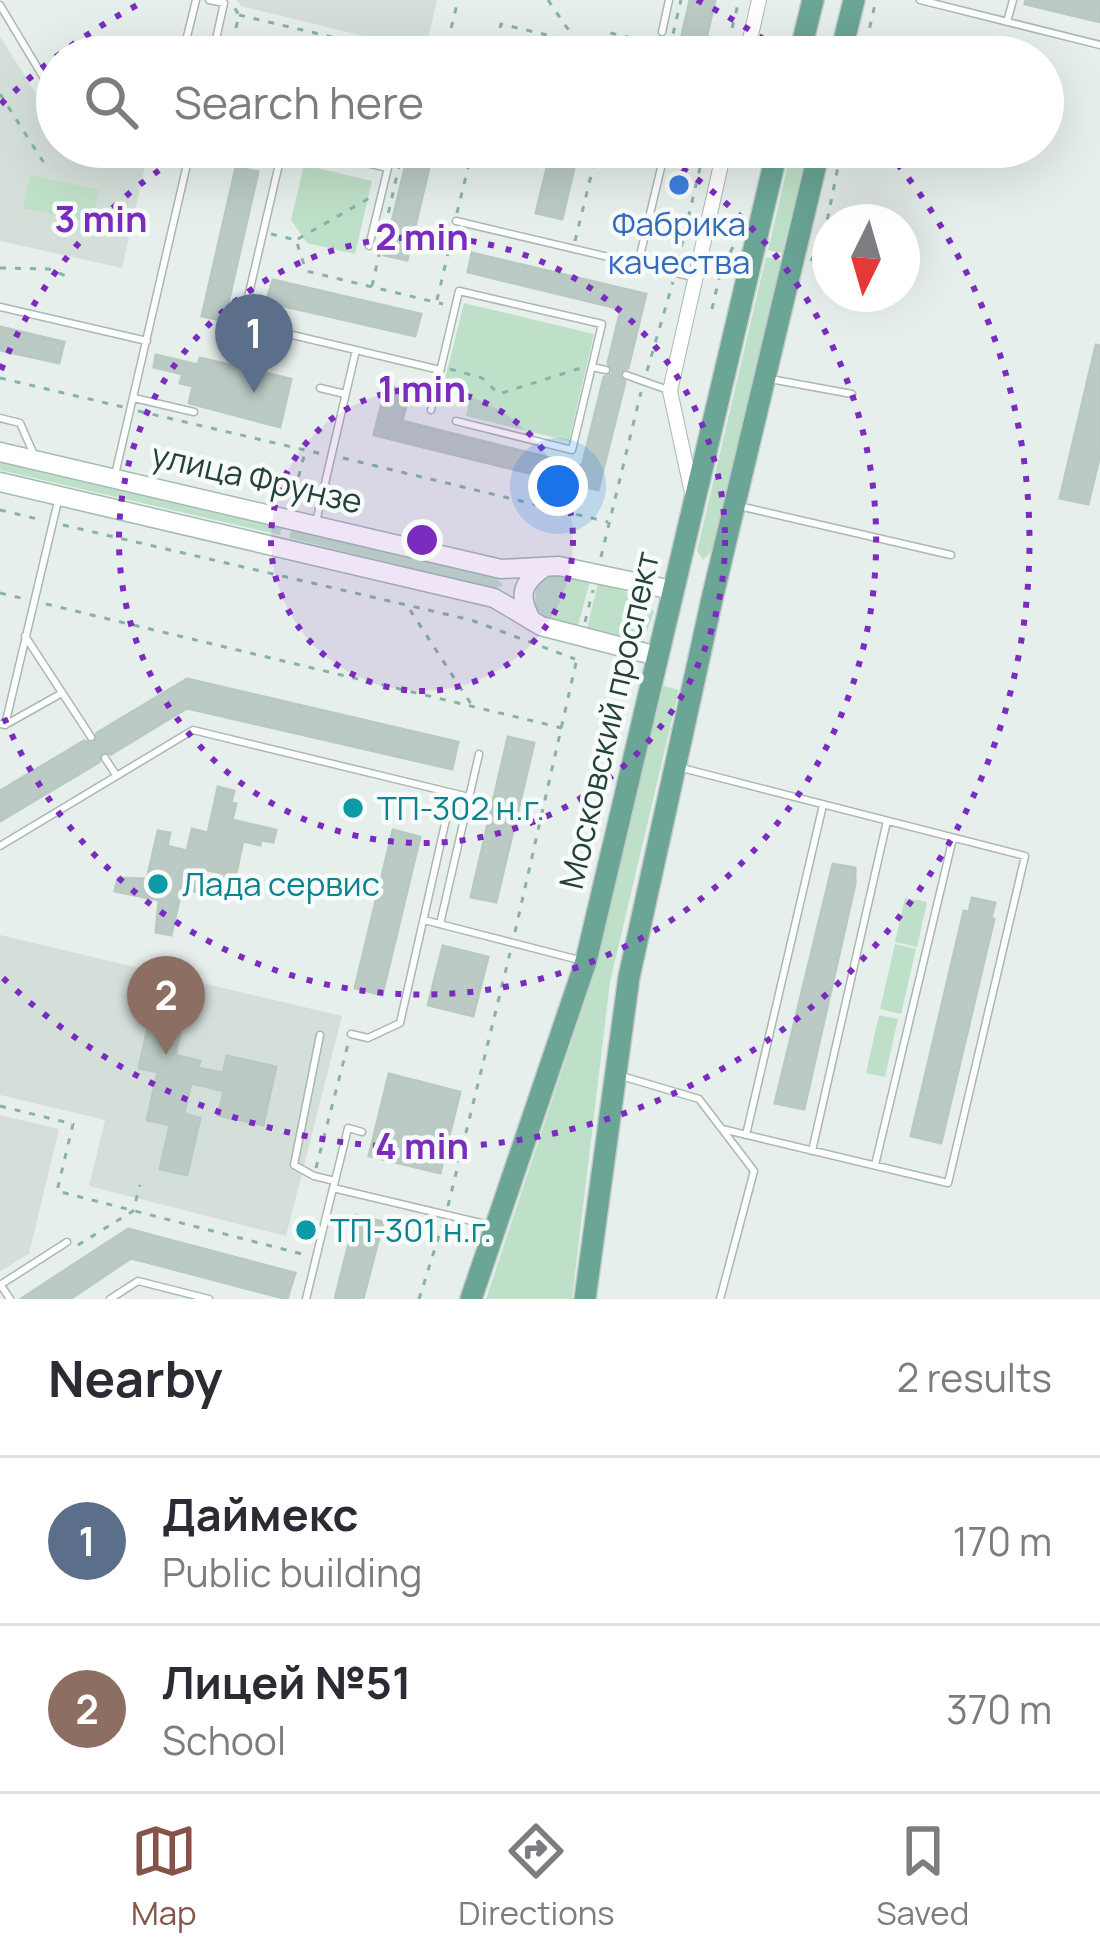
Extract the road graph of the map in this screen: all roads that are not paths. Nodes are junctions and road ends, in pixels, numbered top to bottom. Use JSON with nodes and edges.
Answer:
{"nodes":[{"id":1,"x":196,"y":0,"type":"edge"},
{"id":2,"x":209,"y":0,"type":"edge"},
{"id":3,"x":669,"y":0,"type":"edge"},
{"id":4,"x":759,"y":0,"type":"edge"},
{"id":5,"x":813,"y":0,"type":"edge"},
{"id":6,"x":854,"y":0,"type":"edge"},
{"id":7,"x":920,"y":0,"type":"edge"},
{"id":8,"x":1013,"y":0,"type":"edge"},
{"id":9,"x":0,"y":4,"type":"edge"},
{"id":10,"x":1007,"y":22,"type":"junction"},
{"id":11,"x":662,"y":32,"type":"dead end"},
{"id":12,"x":187,"y":36,"type":"edge"},
{"id":13,"x":217,"y":36,"type":"edge"},
{"id":14,"x":751,"y":36,"type":"edge"},
{"id":15,"x":804,"y":36,"type":"edge"},
{"id":16,"x":845,"y":36,"type":"edge"},
{"id":17,"x":1064,"y":36,"type":"edge"},
{"id":18,"x":1064,"y":36,"type":"edge"},
{"id":19,"x":1100,"y":45,"type":"edge"},
{"id":20,"x":36,"y":65,"type":"edge"},
{"id":21,"x":186,"y":168,"type":"edge"},
{"id":22,"x":278,"y":168,"type":"edge"},
{"id":23,"x":388,"y":168,"type":"edge"},
{"id":24,"x":661,"y":168,"type":"edge"},
{"id":25,"x":719,"y":168,"type":"edge"},
{"id":26,"x":773,"y":168,"type":"edge"},
{"id":27,"x":815,"y":168,"type":"edge"},
{"id":28,"x":456,"y":220,"type":"dead end"},
{"id":29,"x":369,"y":247,"type":"dead end"},
{"id":30,"x":638,"y":264,"type":"junction"},
{"id":31,"x":693,"y":277,"type":"junction"},
{"id":32,"x":0,"y":307,"type":"edge"},
{"id":33,"x":147,"y":340,"type":"junction"},
{"id":34,"x":356,"y":350,"type":"junction"},
{"id":35,"x":592,"y":367,"type":"junction"},
{"id":36,"x":441,"y":368,"type":"junction"},
{"id":37,"x":606,"y":370,"type":"dead end"},
{"id":38,"x":626,"y":375,"type":"dead end"},
{"id":39,"x":766,"y":378,"type":"junction"},
{"id":40,"x":320,"y":388,"type":"dead end"},
{"id":41,"x":670,"y":391,"type":"junction"},
{"id":42,"x":345,"y":394,"type":"junction"},
{"id":43,"x":852,"y":394,"type":"dead end"},
{"id":44,"x":134,"y":398,"type":"junction"},
{"id":45,"x":431,"y":410,"type":"dead end"},
{"id":46,"x":194,"y":412,"type":"dead end"},
{"id":47,"x":0,"y":418,"type":"edge"},
{"id":48,"x":456,"y":421,"type":"dead end"},
{"id":49,"x":0,"y":452,"type":"edge"},
{"id":50,"x":36,"y":460,"type":"junction"},
{"id":51,"x":115,"y":478,"type":"junction"},
{"id":52,"x":0,"y":482,"type":"edge"},
{"id":53,"x":60,"y":496,"type":"junction"},
{"id":54,"x":694,"y":501,"type":"junction"},
{"id":55,"x":736,"y":505,"type":"junction"},
{"id":56,"x":315,"y":526,"type":"junction"},
{"id":57,"x":951,"y":555,"type":"dead end"},
{"id":58,"x":544,"y":567,"type":"junction"},
{"id":59,"x":501,"y":569,"type":"junction"},
{"id":60,"x":672,"y":590,"type":"junction"},
{"id":61,"x":494,"y":598,"type":"junction"},
{"id":62,"x":712,"y":599,"type":"junction"},
{"id":63,"x":532,"y":620,"type":"junction"},
{"id":64,"x":25,"y":636,"type":"junction"},
{"id":65,"x":657,"y":656,"type":"junction"},
{"id":66,"x":697,"y":666,"type":"junction"},
{"id":67,"x":62,"y":693,"type":"junction"},
{"id":68,"x":2,"y":724,"type":"edge"},
{"id":69,"x":91,"y":737,"type":"dead end"},
{"id":70,"x":479,"y":754,"type":"dead end"},
{"id":71,"x":105,"y":758,"type":"dead end"},
{"id":72,"x":675,"y":766,"type":"junction"},
{"id":73,"x":116,"y":775,"type":"junction"},
{"id":74,"x":452,"y":793,"type":"junction"},
{"id":75,"x":469,"y":797,"type":"junction"},
{"id":76,"x":824,"y":804,"type":"junction"},
{"id":77,"x":887,"y":821,"type":"junction"},
{"id":78,"x":953,"y":838,"type":"junction"},
{"id":79,"x":0,"y":846,"type":"edge"},
{"id":80,"x":424,"y":920,"type":"junction"},
{"id":81,"x":440,"y":924,"type":"junction"},
{"id":82,"x":586,"y":962,"type":"junction"},
{"id":83,"x":351,"y":1034,"type":"road end"},
{"id":84,"x":320,"y":1035,"type":"dead end"},
{"id":85,"x":615,"y":1074,"type":"junction"},
{"id":86,"x":722,"y":1129,"type":"junction"},
{"id":87,"x":362,"y":1132,"type":"dead end"},
{"id":88,"x":746,"y":1135,"type":"junction"},
{"id":89,"x":812,"y":1150,"type":"junction"},
{"id":90,"x":875,"y":1166,"type":"junction"},
{"id":91,"x":334,"y":1184,"type":"junction"},
{"id":92,"x":495,"y":1227,"type":"junction"},
{"id":93,"x":67,"y":1242,"type":"dead end"},
{"id":94,"x":0,"y":1284,"type":"edge"},
{"id":95,"x":10,"y":1299,"type":"edge"},
{"id":96,"x":110,"y":1299,"type":"edge"},
{"id":97,"x":208,"y":1299,"type":"edge"},
{"id":98,"x":306,"y":1299,"type":"edge"},
{"id":99,"x":471,"y":1299,"type":"edge"},
{"id":100,"x":585,"y":1299,"type":"edge"},
{"id":101,"x":720,"y":1299,"type":"edge"}],
"edges":[{"from":1,"to":12,"type":"lane"},
{"from":2,"to":13,"type":"lane"},
{"from":3,"to":11,"type":"lane"},
{"from":4,"to":14,"type":"street"},
{"from":5,"to":15,"type":"main road"},
{"from":6,"to":16,"type":"main road"},
{"from":7,"to":10,"type":"lane"},
{"from":8,"to":10,"type":"lane"},
{"from":9,"to":20,"type":"lane"},
{"from":10,"to":17,"type":"lane"},
{"from":18,"to":19,"type":"lane"},
{"from":21,"to":33,"type":"lane"},
{"from":22,"to":34,"type":"lane"},
{"from":23,"to":29,"type":"lane"},
{"from":24,"to":30,"type":"lane"},
{"from":25,"to":31,"type":"street"},
{"from":26,"to":54,"type":"main road","name":"Московский проспект"},
{"from":27,"to":39,"type":"main road"},
{"from":28,"to":30,"type":"lane"},
{"from":30,"to":31,"type":"lane"},
{"from":31,"to":41,"type":"street"},
{"from":32,"to":33,"type":"lane"},
{"from":33,"to":44,"type":"lane"},
{"from":34,"to":36,"type":"lane"},
{"from":34,"to":42,"type":"lane"},
{"from":35,"to":36,"type":"lane"},
{"from":35,"to":37,"type":"lane"},
{"from":35,"to":48,"type":"lane"},
{"from":36,"to":45,"type":"lane"},
{"from":38,"to":41,"type":"lane"},
{"from":39,"to":43,"type":"lane"},
{"from":39,"to":55,"type":"main road"},
{"from":40,"to":42,"type":"lane"},
{"from":41,"to":54,"type":"street"},
{"from":42,"to":56,"type":"lane"},
{"from":44,"to":46,"type":"lane"},
{"from":44,"to":51,"type":"lane"},
{"from":47,"to":50,"type":"lane"},
{"from":49,"to":50,"type":"main road","name":"улица Фрунзе"},
{"from":50,"to":51,"type":"main road","name":"улица Фрунзе"},
{"from":51,"to":56,"type":"main road","name":"улица Фрунзе"},
{"from":52,"to":53,"type":"main road","name":"улица Фрунзе"},
{"from":53,"to":61,"type":"main road","name":"улица Фрунзе"},
{"from":53,"to":64,"type":"lane"},
{"from":54,"to":60,"type":"main road","name":"Московский проспект"},
{"from":55,"to":57,"type":"lane"},
{"from":55,"to":62,"type":"main road"},
{"from":56,"to":59,"type":"main road","name":"улица Фрунзе"},
{"from":58,"to":59,"type":"main road","name":"улица Фрунзе"},
{"from":58,"to":60,"type":"main road","name":"улица Фрунзе"},
{"from":58,"to":63,"type":"main road"},
{"from":59,"to":61,"type":"main road"},
{"from":60,"to":62,"type":"main road","name":"улица Фрунзе"},
{"from":60,"to":65,"type":"main road","name":"Московский проспект"},
{"from":61,"to":63,"type":"main road","name":"улица Фрунзе"},
{"from":62,"to":66,"type":"main road"},
{"from":63,"to":65,"type":"main road","name":"улица Фрунзе"},
{"from":64,"to":67,"type":"lane"},
{"from":64,"to":68,"type":"lane"},
{"from":65,"to":66,"type":"main road","name":"улица Фрунзе"},
{"from":65,"to":82,"type":"main road","name":"Московский проспект"},
{"from":66,"to":72,"type":"main road"},
{"from":67,"to":68,"type":"lane"},
{"from":67,"to":69,"type":"lane"},
{"from":70,"to":75,"type":"lane"},
{"from":71,"to":73,"type":"lane"},
{"from":72,"to":76,"type":"lane"},
{"from":72,"to":85,"type":"main road"},
{"from":73,"to":74,"type":"lane"},
{"from":73,"to":79,"type":"lane"},
{"from":74,"to":75,"type":"lane"},
{"from":74,"to":80,"type":"lane"},
{"from":75,"to":81,"type":"lane"},
{"from":76,"to":77,"type":"lane"},
{"from":76,"to":88,"type":"lane"},
{"from":77,"to":78,"type":"lane"},
{"from":77,"to":89,"type":"lane"},
{"from":78,"to":90,"type":"lane"},
{"from":78,"to":90,"type":"lane"},
{"from":80,"to":81,"type":"lane"},
{"from":80,"to":83,"type":"lane"},
{"from":81,"to":82,"type":"lane"},
{"from":82,"to":92,"type":"main road","name":"Московский проспект"},
{"from":84,"to":91,"type":"lane"},
{"from":85,"to":86,"type":"lane"},
{"from":85,"to":100,"type":"main road"},
{"from":86,"to":88,"type":"lane"},
{"from":86,"to":101,"type":"lane"},
{"from":87,"to":91,"type":"lane"},
{"from":88,"to":89,"type":"lane"},
{"from":89,"to":90,"type":"lane"},
{"from":91,"to":92,"type":"lane"},
{"from":91,"to":98,"type":"lane"},
{"from":92,"to":99,"type":"main road","name":"Московский проспект"},
{"from":93,"to":94,"type":"lane"},
{"from":94,"to":95,"type":"lane"},
{"from":96,"to":97,"type":"lane"}]}
